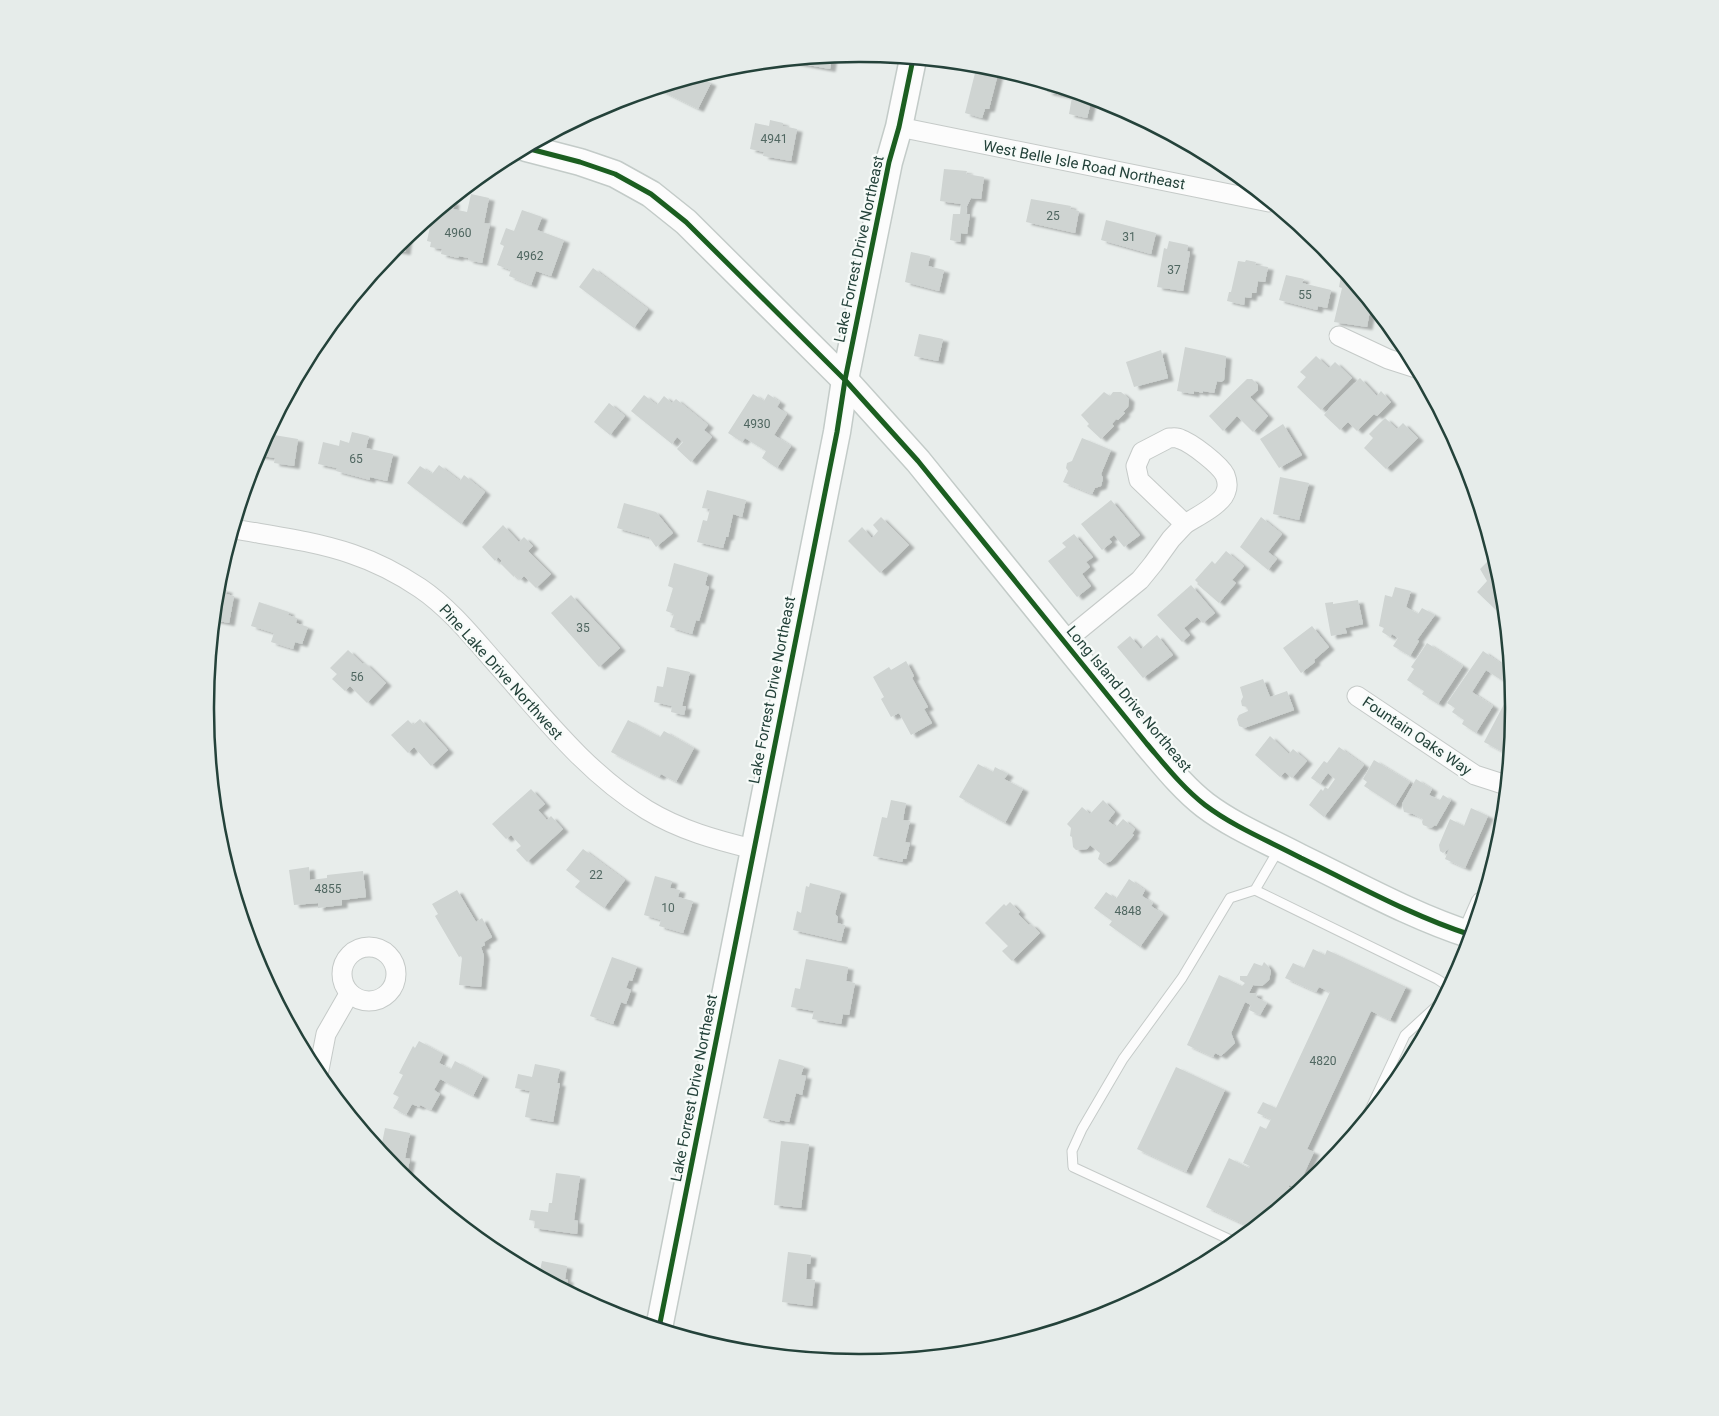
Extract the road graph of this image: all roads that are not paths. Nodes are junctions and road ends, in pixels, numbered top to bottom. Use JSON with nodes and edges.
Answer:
{"nodes":[{"id":1,"x":912,"y":65,"type":"edge"},
{"id":2,"x":899,"y":127,"type":"junction"},
{"id":3,"x":535,"y":150,"type":"edge"},
{"id":4,"x":1256,"y":199,"type":"edge"},
{"id":5,"x":1339,"y":336,"type":"dead end"},
{"id":6,"x":1406,"y":365,"type":"edge"},
{"id":7,"x":845,"y":380,"type":"junction"},
{"id":8,"x":1185,"y":524,"type":"junction"},
{"id":9,"x":239,"y":530,"type":"edge"},
{"id":10,"x":1064,"y":642,"type":"junction"},
{"id":11,"x":1357,"y":696,"type":"dead end"},
{"id":12,"x":1500,"y":783,"type":"edge"},
{"id":13,"x":1280,"y":847,"type":"junction"},
{"id":14,"x":753,"y":849,"type":"junction"},
{"id":15,"x":1256,"y":890,"type":"junction"},
{"id":16,"x":1464,"y":933,"type":"edge"},
{"id":17,"x":1443,"y":982,"type":"edge"},
{"id":18,"x":349,"y":994,"type":"dead end"},
{"id":19,"x":1427,"y":1015,"type":"edge"},
{"id":20,"x":320,"y":1063,"type":"edge"},
{"id":21,"x":1378,"y":1092,"type":"edge"},
{"id":22,"x":1227,"y":1238,"type":"edge"},
{"id":23,"x":660,"y":1322,"type":"edge"}],
"edges":[{"from":1,"to":2,"type":"street","name":"Lake Forrest Drive Northeast"},
{"from":2,"to":4,"type":"street","name":"West Belle Isle Road Northeast"},
{"from":2,"to":7,"type":"street","name":"Lake Forrest Drive Northeast"},
{"from":3,"to":7,"type":"street","name":"Long Island Drive Northeast"},
{"from":5,"to":6,"type":"street"},
{"from":7,"to":10,"type":"street","name":"Long Island Drive Northeast"},
{"from":7,"to":14,"type":"street","name":"Lake Forrest Drive Northeast"},
{"from":8,"to":8,"type":"street"},
{"from":8,"to":10,"type":"street"},
{"from":9,"to":14,"type":"street","name":"Pine Lake Drive Northwest"},
{"from":10,"to":13,"type":"street","name":"Long Island Drive Northeast"},
{"from":11,"to":12,"type":"street","name":"Fountain Oaks Way"},
{"from":13,"to":15,"type":"lane"},
{"from":13,"to":16,"type":"street","name":"Long Island Drive Northeast"},
{"from":14,"to":23,"type":"street","name":"Lake Forrest Drive Northeast"},
{"from":15,"to":17,"type":"lane"},
{"from":15,"to":22,"type":"lane"},
{"from":18,"to":20,"type":"street"},
{"from":19,"to":21,"type":"lane"}]}
